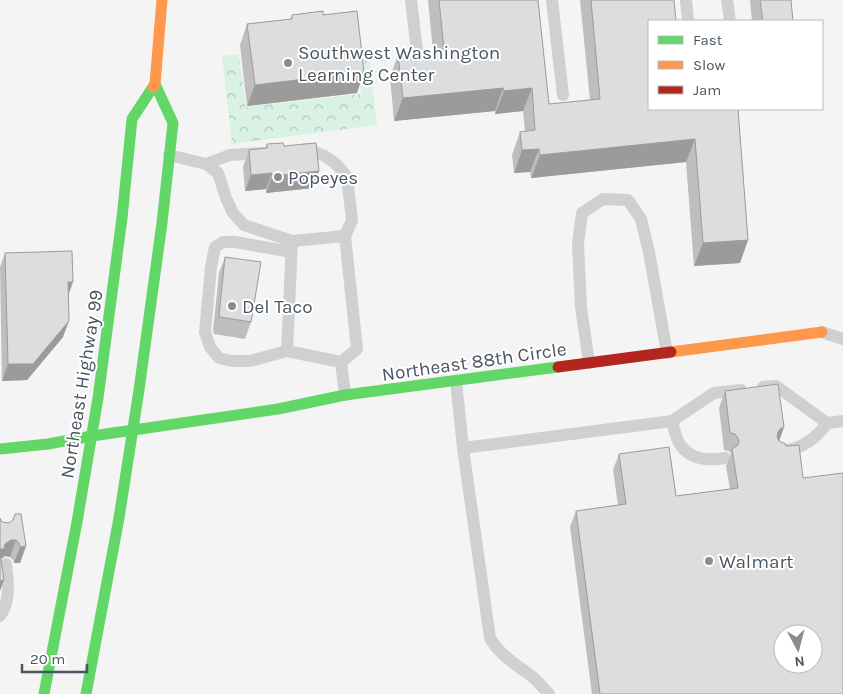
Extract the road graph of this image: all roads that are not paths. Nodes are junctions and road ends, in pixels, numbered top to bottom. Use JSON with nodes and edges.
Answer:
{"nodes":[{"id":1,"x":162,"y":0,"type":"edge"},
{"id":2,"x":411,"y":0,"type":"edge"},
{"id":3,"x":552,"y":0,"type":"edge"},
{"id":4,"x":686,"y":0,"type":"edge"},
{"id":5,"x":727,"y":0,"type":"edge"},
{"id":6,"x":688,"y":20,"type":"edge"},
{"id":7,"x":730,"y":20,"type":"edge"},
{"id":8,"x":417,"y":51,"type":"edge"},
{"id":9,"x":155,"y":84,"type":"junction"},
{"id":10,"x":563,"y":95,"type":"dead end"},
{"id":11,"x":169,"y":155,"type":"junction"},
{"id":12,"x":206,"y":164,"type":"junction"},
{"id":13,"x":345,"y":236,"type":"junction"},
{"id":14,"x":291,"y":246,"type":"junction"},
{"id":15,"x":822,"y":332,"type":"joint"},
{"id":16,"x":843,"y":339,"type":"edge"},
{"id":17,"x":286,"y":351,"type":"junction"},
{"id":18,"x":667,"y":352,"type":"junction"},
{"id":19,"x":341,"y":362,"type":"junction"},
{"id":20,"x":589,"y":363,"type":"junction"},
{"id":21,"x":456,"y":381,"type":"junction"},
{"id":22,"x":345,"y":395,"type":"junction"},
{"id":23,"x":672,"y":421,"type":"junction"},
{"id":24,"x":843,"y":421,"type":"edge"},
{"id":25,"x":827,"y":423,"type":"junction"},
{"id":26,"x":133,"y":430,"type":"junction"},
{"id":27,"x":92,"y":436,"type":"junction"},
{"id":28,"x":464,"y":448,"type":"junction"},
{"id":29,"x":0,"y":449,"type":"edge"},
{"id":30,"x":779,"y":452,"type":"edge"},
{"id":31,"x":726,"y":458,"type":"dead end"},
{"id":32,"x":6,"y":564,"type":"edge"},
{"id":33,"x":0,"y":616,"type":"edge"},
{"id":34,"x":44,"y":694,"type":"edge"},
{"id":35,"x":86,"y":694,"type":"edge"},
{"id":36,"x":549,"y":694,"type":"edge"}],
"edges":[{"from":1,"to":9,"type":"main road","name":"Northeast Highway 99"},
{"from":2,"to":8,"type":"lane"},
{"from":3,"to":10,"type":"lane"},
{"from":4,"to":6,"type":"lane"},
{"from":5,"to":7,"type":"lane"},
{"from":9,"to":11,"type":"main road","name":"Northeast Highway 99"},
{"from":9,"to":27,"type":"main road","name":"Northeast Highway 99"},
{"from":11,"to":12,"type":"lane"},
{"from":11,"to":26,"type":"main road","name":"Northeast Highway 99"},
{"from":12,"to":13,"type":"lane"},
{"from":12,"to":14,"type":"lane"},
{"from":13,"to":14,"type":"lane"},
{"from":13,"to":19,"type":"lane"},
{"from":14,"to":17,"type":"lane"},
{"from":14,"to":17,"type":"lane"},
{"from":15,"to":16,"type":"lane"},
{"from":15,"to":18,"type":"main road","name":"Northeast 88th Circle"},
{"from":17,"to":19,"type":"lane"},
{"from":18,"to":20,"type":"main road","name":"Northeast 88th Circle"},
{"from":18,"to":20,"type":"lane"},
{"from":19,"to":22,"type":"lane"},
{"from":20,"to":21,"type":"main road","name":"Northeast 88th Circle"},
{"from":21,"to":22,"type":"main road","name":"Northeast 88th Circle"},
{"from":21,"to":28,"type":"lane"},
{"from":22,"to":26,"type":"main road","name":"Northeast 88th Circle"},
{"from":23,"to":25,"type":"lane"},
{"from":23,"to":28,"type":"lane"},
{"from":23,"to":31,"type":"lane"},
{"from":24,"to":25,"type":"lane"},
{"from":25,"to":30,"type":"lane"},
{"from":26,"to":27,"type":"main road","name":"Northeast 88th Circle"},
{"from":26,"to":35,"type":"main road","name":"Northeast Highway 99"},
{"from":27,"to":29,"type":"main road","name":"Northeast 88th Circle"},
{"from":27,"to":34,"type":"main road","name":"Northeast Highway 99"},
{"from":28,"to":36,"type":"lane"},
{"from":32,"to":33,"type":"lane"}]}
